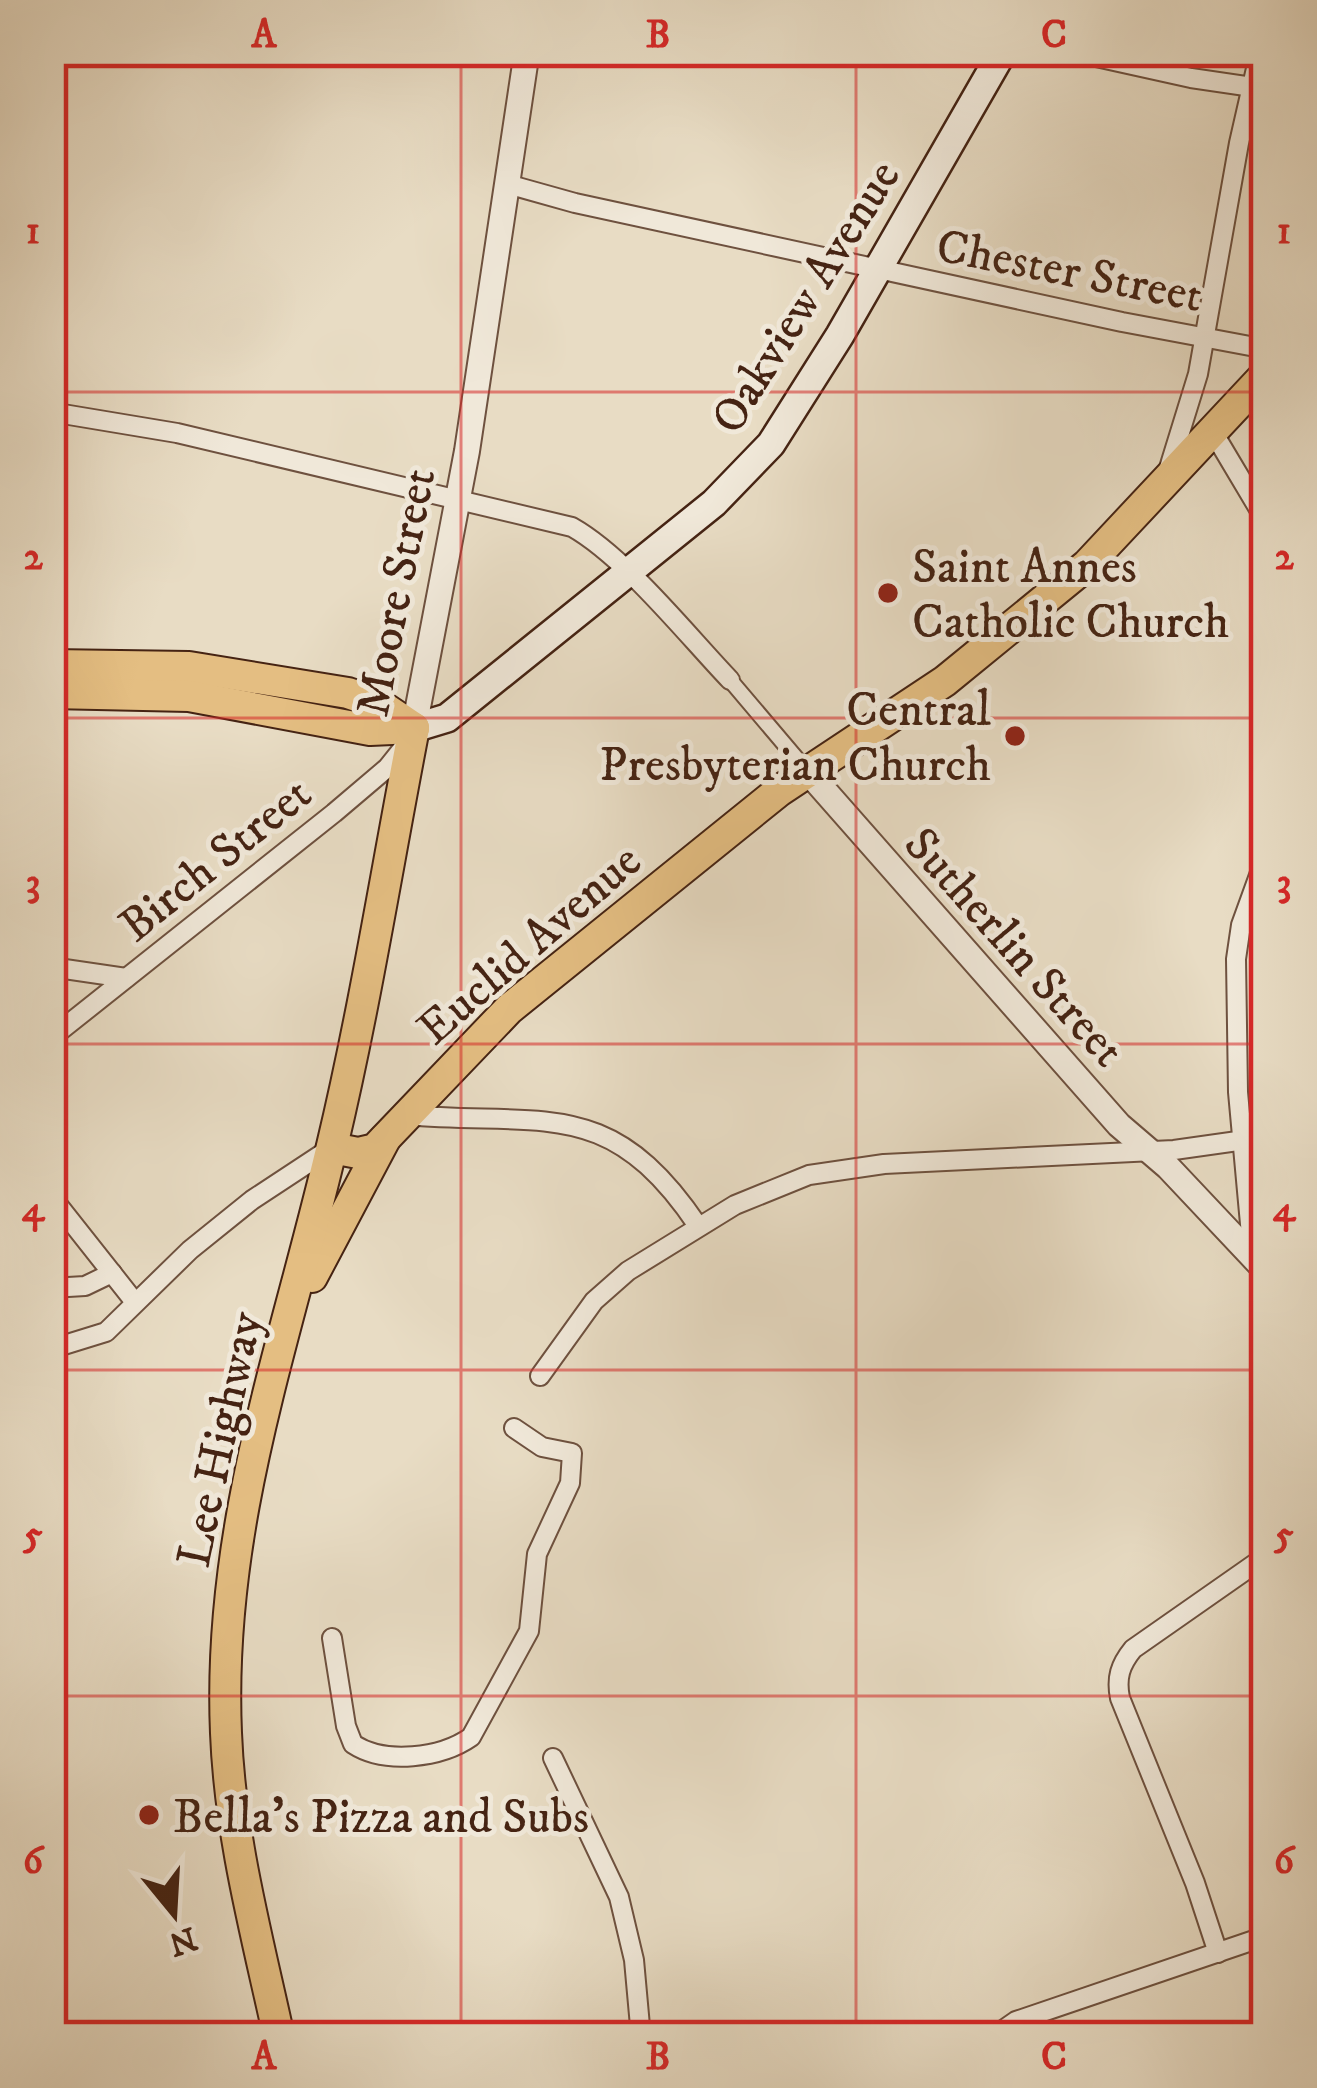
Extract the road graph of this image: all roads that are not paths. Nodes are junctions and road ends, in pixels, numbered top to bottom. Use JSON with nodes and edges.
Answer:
{"nodes":[{"id":1,"x":527,"y":51,"type":"edge"},
{"id":2,"x":1003,"y":51,"type":"edge"},
{"id":3,"x":1069,"y":51,"type":"edge"},
{"id":4,"x":1260,"y":51,"type":"edge"},
{"id":5,"x":1259,"y":88,"type":"edge"},
{"id":6,"x":507,"y":184,"type":"junction"},
{"id":7,"x":878,"y":269,"type":"junction"},
{"id":8,"x":1204,"y":336,"type":"junction"},
{"id":9,"x":1266,"y":349,"type":"edge"},
{"id":10,"x":1266,"y":374,"type":"edge"},
{"id":11,"x":51,"y":412,"type":"edge"},
{"id":12,"x":1213,"y":432,"type":"junction"},
{"id":13,"x":1155,"y":496,"type":"junction"},
{"id":14,"x":458,"y":498,"type":"junction"},
{"id":15,"x":1266,"y":521,"type":"edge"},
{"id":16,"x":628,"y":574,"type":"junction"},
{"id":17,"x":51,"y":665,"type":"edge"},
{"id":18,"x":730,"y":680,"type":"joint"},
{"id":19,"x":51,"y":693,"type":"edge"},
{"id":20,"x":414,"y":728,"type":"junction"},
{"id":21,"x":808,"y":772,"type":"junction"},
{"id":22,"x":1266,"y":856,"type":"edge"},
{"id":23,"x":51,"y":967,"type":"edge"},
{"id":24,"x":126,"y":979,"type":"junction"},
{"id":25,"x":51,"y":1039,"type":"edge"},
{"id":26,"x":340,"y":1111,"type":"junction"},
{"id":27,"x":406,"y":1115,"type":"junction"},
{"id":28,"x":1266,"y":1137,"type":"edge"},
{"id":29,"x":385,"y":1139,"type":"junction"},
{"id":30,"x":1242,"y":1141,"type":"junction"},
{"id":31,"x":332,"y":1148,"type":"junction"},
{"id":32,"x":1148,"y":1150,"type":"junction"},
{"id":33,"x":51,"y":1196,"type":"edge"},
{"id":34,"x":698,"y":1226,"type":"junction"},
{"id":35,"x":1259,"y":1264,"type":"edge"},
{"id":36,"x":112,"y":1273,"type":"junction"},
{"id":37,"x":51,"y":1288,"type":"edge"},
{"id":38,"x":134,"y":1301,"type":"junction"},
{"id":39,"x":289,"y":1319,"type":"junction"},
{"id":40,"x":51,"y":1349,"type":"edge"},
{"id":41,"x":540,"y":1376,"type":"dead end"},
{"id":42,"x":514,"y":1428,"type":"dead end"},
{"id":43,"x":1266,"y":1556,"type":"edge"},
{"id":44,"x":332,"y":1638,"type":"dead end"},
{"id":45,"x":553,"y":1758,"type":"dead end"},
{"id":46,"x":1266,"y":1936,"type":"edge"},
{"id":47,"x":1218,"y":1953,"type":"junction"},
{"id":48,"x":279,"y":2037,"type":"edge"},
{"id":49,"x":641,"y":2037,"type":"edge"},
{"id":50,"x":993,"y":2037,"type":"edge"}],
"edges":[{"from":1,"to":6,"type":"street","name":"Moore Street"},
{"from":2,"to":7,"type":"main road","name":"Oakview Avenue"},
{"from":3,"to":5,"type":"street"},
{"from":4,"to":5,"type":"street"},
{"from":5,"to":8,"type":"street"},
{"from":6,"to":7,"type":"street","name":"Chester Street"},
{"from":6,"to":14,"type":"street","name":"Moore Street"},
{"from":7,"to":8,"type":"street","name":"Chester Street"},
{"from":7,"to":16,"type":"main road","name":"Oakview Avenue"},
{"from":8,"to":9,"type":"street","name":"Chester Street"},
{"from":8,"to":13,"type":"street"},
{"from":10,"to":12,"type":"main road","name":"Euclid Avenue"},
{"from":11,"to":14,"type":"street","name":"Sutherlin Street"},
{"from":12,"to":13,"type":"main road","name":"Euclid Avenue"},
{"from":12,"to":15,"type":"street"},
{"from":13,"to":21,"type":"main road","name":"Euclid Avenue"},
{"from":14,"to":16,"type":"street","name":"Sutherlin Street"},
{"from":14,"to":20,"type":"street","name":"Moore Street"},
{"from":16,"to":18,"type":"street","name":"Sutherlin Street"},
{"from":16,"to":20,"type":"main road","name":"Oakview Avenue"},
{"from":17,"to":20,"type":"main road"},
{"from":18,"to":21,"type":"street","name":"Sutherlin Street"},
{"from":19,"to":20,"type":"main road"},
{"from":20,"to":24,"type":"street","name":"Birch Street"},
{"from":20,"to":26,"type":"main road","name":"Moore Street"},
{"from":21,"to":27,"type":"main road","name":"Euclid Avenue"},
{"from":21,"to":32,"type":"street","name":"Sutherlin Street"},
{"from":22,"to":30,"type":"street"},
{"from":23,"to":24,"type":"street"},
{"from":24,"to":25,"type":"street","name":"Birch Street"},
{"from":26,"to":27,"type":"main road"},
{"from":26,"to":31,"type":"main road","name":"Moore Street"},
{"from":27,"to":29,"type":"main road","name":"Euclid Avenue"},
{"from":27,"to":34,"type":"street"},
{"from":28,"to":30,"type":"street"},
{"from":29,"to":31,"type":"main road"},
{"from":29,"to":39,"type":"main road","name":"Euclid Avenue"},
{"from":30,"to":32,"type":"street"},
{"from":30,"to":35,"type":"street"},
{"from":31,"to":38,"type":"street"},
{"from":31,"to":39,"type":"main road","name":"Lee Highway"},
{"from":32,"to":34,"type":"street"},
{"from":32,"to":35,"type":"street","name":"Sutherlin Street"},
{"from":33,"to":36,"type":"street"},
{"from":34,"to":41,"type":"street"},
{"from":36,"to":37,"type":"street"},
{"from":36,"to":38,"type":"street"},
{"from":38,"to":40,"type":"street"},
{"from":39,"to":48,"type":"main road","name":"Lee Highway"},
{"from":42,"to":44,"type":"street"},
{"from":43,"to":47,"type":"street"},
{"from":45,"to":49,"type":"street"},
{"from":46,"to":47,"type":"street"},
{"from":47,"to":50,"type":"street"}]}
